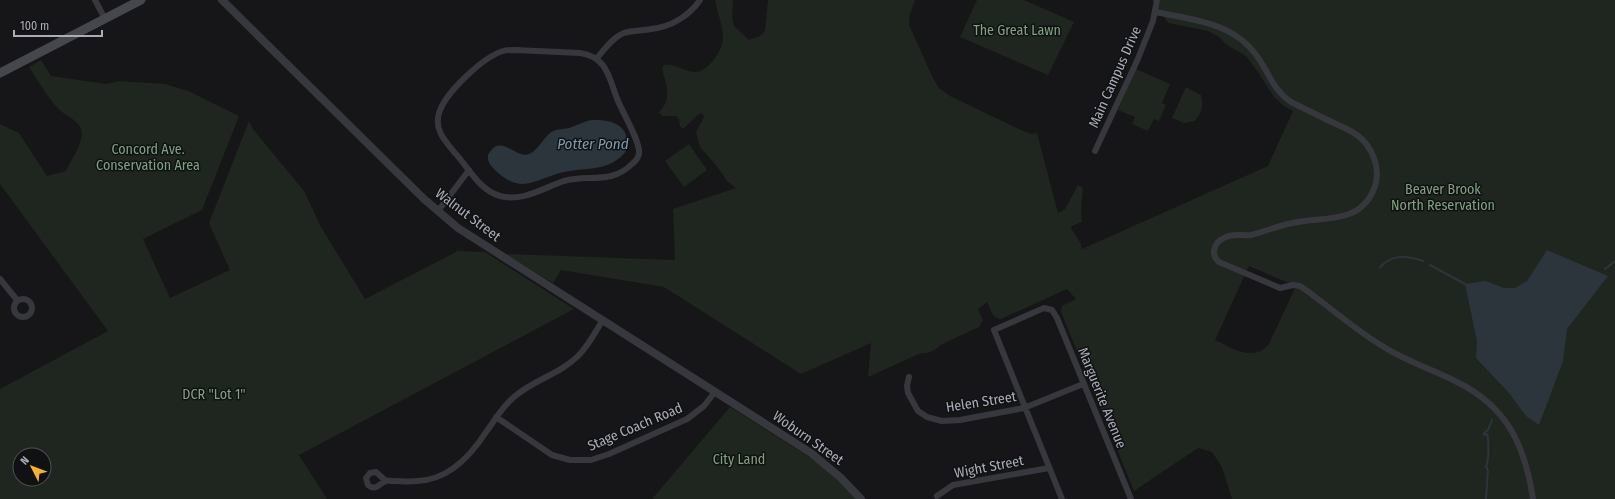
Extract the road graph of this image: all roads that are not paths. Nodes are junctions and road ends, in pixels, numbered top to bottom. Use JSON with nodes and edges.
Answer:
{"nodes":[{"id":1,"x":96,"y":0,"type":"edge"},
{"id":2,"x":141,"y":0,"type":"edge"},
{"id":3,"x":222,"y":0,"type":"edge"},
{"id":4,"x":700,"y":0,"type":"edge"},
{"id":5,"x":1157,"y":0,"type":"edge"},
{"id":6,"x":1156,"y":12,"type":"junction"},
{"id":7,"x":105,"y":19,"type":"junction"},
{"id":8,"x":597,"y":58,"type":"junction"},
{"id":9,"x":0,"y":73,"type":"edge"},
{"id":10,"x":1095,"y":151,"type":"dead end"},
{"id":11,"x":469,"y":170,"type":"junction"},
{"id":12,"x":438,"y":211,"type":"junction"},
{"id":13,"x":0,"y":279,"type":"edge"},
{"id":14,"x":17,"y":300,"type":"dead end"},
{"id":15,"x":602,"y":321,"type":"junction"},
{"id":16,"x":909,"y":377,"type":"dead end"},
{"id":17,"x":1083,"y":384,"type":"junction"},
{"id":18,"x":714,"y":393,"type":"junction"},
{"id":19,"x":734,"y":405,"type":"joint"},
{"id":20,"x":1024,"y":408,"type":"junction"},
{"id":21,"x":496,"y":417,"type":"junction"},
{"id":22,"x":1049,"y":468,"type":"junction"},
{"id":23,"x":386,"y":481,"type":"dead end"},
{"id":24,"x":937,"y":496,"type":"dead end"},
{"id":25,"x":861,"y":499,"type":"edge"},
{"id":26,"x":1062,"y":499,"type":"edge"},
{"id":27,"x":1131,"y":499,"type":"edge"},
{"id":28,"x":1533,"y":499,"type":"edge"}],
"edges":[{"from":1,"to":7,"type":"street"},
{"from":2,"to":7,"type":"main road"},
{"from":3,"to":12,"type":"street","name":"Walnut Street"},
{"from":4,"to":8,"type":"street"},
{"from":5,"to":6,"type":"street","name":"Main Campus Drive"},
{"from":6,"to":10,"type":"street","name":"Main Campus Drive"},
{"from":6,"to":28,"type":"street"},
{"from":7,"to":9,"type":"main road"},
{"from":8,"to":11,"type":"street"},
{"from":8,"to":11,"type":"street"},
{"from":11,"to":12,"type":"street"},
{"from":12,"to":15,"type":"street","name":"Walnut Street"},
{"from":13,"to":14,"type":"street"},
{"from":15,"to":18,"type":"street","name":"Walnut Street"},
{"from":15,"to":21,"type":"street"},
{"from":16,"to":20,"type":"street","name":"Helen Street"},
{"from":17,"to":20,"type":"street","name":"Helen Street"},
{"from":17,"to":20,"type":"street","name":"Marguerite Avenue"},
{"from":17,"to":27,"type":"street","name":"Marguerite Avenue"},
{"from":18,"to":19,"type":"street","name":"Walnut Street"},
{"from":18,"to":21,"type":"street","name":"Stage Coach Road"},
{"from":19,"to":25,"type":"street","name":"Woburn Street"},
{"from":20,"to":22,"type":"street"},
{"from":21,"to":23,"type":"street"},
{"from":22,"to":24,"type":"street","name":"Wight Street"},
{"from":22,"to":26,"type":"street"}]}
